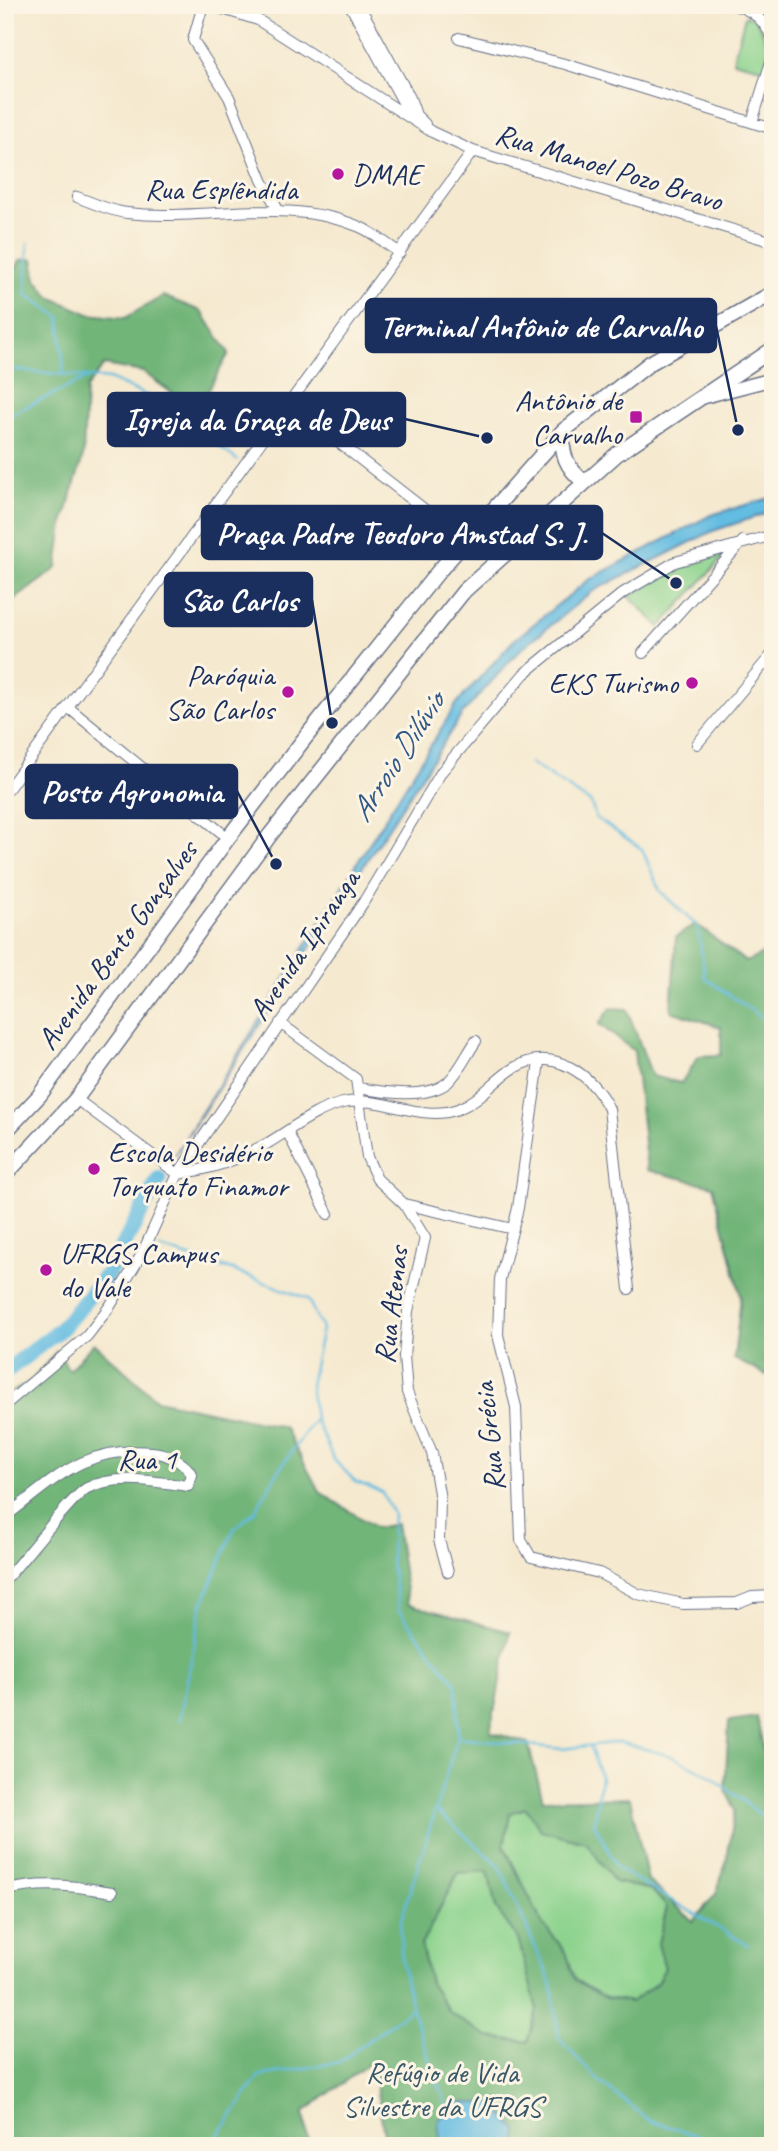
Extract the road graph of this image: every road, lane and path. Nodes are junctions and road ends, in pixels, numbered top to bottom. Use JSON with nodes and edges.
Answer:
{"nodes":[{"id":1,"x":203,"y":5,"type":"edge"},
{"id":2,"x":209,"y":5,"type":"edge"},
{"id":3,"x":350,"y":5,"type":"edge"},
{"id":4,"x":359,"y":5,"type":"edge"},
{"id":5,"x":734,"y":5,"type":"edge"},
{"id":6,"x":458,"y":38,"type":"dead end"},
{"id":7,"x":773,"y":39,"type":"edge"},
{"id":8,"x":773,"y":55,"type":"edge"},
{"id":9,"x":415,"y":113,"type":"junction"},
{"id":10,"x":752,"y":122,"type":"junction"},
{"id":11,"x":773,"y":129,"type":"edge"},
{"id":12,"x":432,"y":132,"type":"junction"},
{"id":13,"x":473,"y":151,"type":"junction"},
{"id":14,"x":77,"y":197,"type":"dead end"},
{"id":15,"x":278,"y":210,"type":"junction"},
{"id":16,"x":773,"y":242,"type":"edge"},
{"id":17,"x":400,"y":253,"type":"junction"},
{"id":18,"x":773,"y":292,"type":"edge"},
{"id":19,"x":773,"y":349,"type":"edge"},
{"id":20,"x":773,"y":379,"type":"edge"},
{"id":21,"x":694,"y":400,"type":"junction"},
{"id":22,"x":288,"y":403,"type":"junction"},
{"id":23,"x":563,"y":431,"type":"junction"},
{"id":24,"x":584,"y":482,"type":"junction"},
{"id":25,"x":773,"y":535,"type":"edge"},
{"id":26,"x":465,"y":541,"type":"junction"},
{"id":27,"x":743,"y":541,"type":"junction"},
{"id":28,"x":643,"y":653,"type":"dead end"},
{"id":29,"x":773,"y":653,"type":"edge"},
{"id":30,"x":69,"y":708,"type":"junction"},
{"id":31,"x":697,"y":744,"type":"dead end"},
{"id":32,"x":5,"y":793,"type":"edge"},
{"id":33,"x":228,"y":838,"type":"junction"},
{"id":34,"x":281,"y":1023,"type":"junction"},
{"id":35,"x":476,"y":1041,"type":"dead end"},
{"id":36,"x":540,"y":1062,"type":"junction"},
{"id":37,"x":358,"y":1088,"type":"junction"},
{"id":38,"x":76,"y":1100,"type":"junction"},
{"id":39,"x":360,"y":1100,"type":"junction"},
{"id":40,"x":287,"y":1131,"type":"junction"},
{"id":41,"x":5,"y":1132,"type":"edge"},
{"id":42,"x":178,"y":1174,"type":"junction"},
{"id":43,"x":5,"y":1175,"type":"edge"},
{"id":44,"x":404,"y":1204,"type":"junction"},
{"id":45,"x":328,"y":1214,"type":"dead end"},
{"id":46,"x":513,"y":1229,"type":"junction"},
{"id":47,"x":629,"y":1289,"type":"dead end"},
{"id":48,"x":5,"y":1405,"type":"edge"},
{"id":49,"x":5,"y":1517,"type":"edge"},
{"id":50,"x":448,"y":1572,"type":"dead end"},
{"id":51,"x":5,"y":1580,"type":"edge"},
{"id":52,"x":773,"y":1597,"type":"edge"},
{"id":53,"x":5,"y":1891,"type":"edge"},
{"id":54,"x":112,"y":1892,"type":"dead end"}],
"edges":[{"from":1,"to":15,"type":"street"},
{"from":2,"to":12,"type":"street","name":"Rua Manoel Pozo Bravo"},
{"from":3,"to":9,"type":"street"},
{"from":4,"to":9,"type":"street"},
{"from":5,"to":7,"type":"street"},
{"from":6,"to":10,"type":"street"},
{"from":8,"to":10,"type":"street"},
{"from":9,"to":12,"type":"street"},
{"from":10,"to":11,"type":"street"},
{"from":12,"to":13,"type":"street","name":"Rua Manoel Pozo Bravo"},
{"from":13,"to":16,"type":"street","name":"Rua Manoel Pozo Bravo"},
{"from":13,"to":17,"type":"street"},
{"from":14,"to":15,"type":"street","name":"Rua Esplêndida"},
{"from":15,"to":17,"type":"street","name":"Rua Esplêndida"},
{"from":17,"to":22,"type":"street"},
{"from":18,"to":23,"type":"main road","name":"Avenida Bento Gonçalves"},
{"from":19,"to":21,"type":"main road","name":"Avenida Bento Gonçalves"},
{"from":20,"to":21,"type":"main road"},
{"from":21,"to":24,"type":"main road","name":"Avenida Bento Gonçalves"},
{"from":22,"to":26,"type":"street"},
{"from":22,"to":30,"type":"street"},
{"from":23,"to":24,"type":"main road"},
{"from":23,"to":26,"type":"main road","name":"Avenida Bento Gonçalves"},
{"from":24,"to":38,"type":"main road","name":"Avenida Bento Gonçalves"},
{"from":25,"to":27,"type":"street","name":"Avenida Ipiranga"},
{"from":26,"to":33,"type":"main road","name":"Avenida Bento Gonçalves"},
{"from":27,"to":28,"type":"street"},
{"from":27,"to":34,"type":"street","name":"Avenida Ipiranga"},
{"from":29,"to":31,"type":"street"},
{"from":30,"to":32,"type":"street"},
{"from":30,"to":33,"type":"street"},
{"from":33,"to":41,"type":"main road","name":"Avenida Bento Gonçalves"},
{"from":34,"to":37,"type":"street"},
{"from":34,"to":42,"type":"street","name":"Avenida Ipiranga"},
{"from":35,"to":37,"type":"street"},
{"from":36,"to":39,"type":"street"},
{"from":36,"to":46,"type":"street","name":"Rua Grécia"},
{"from":36,"to":47,"type":"street"},
{"from":37,"to":39,"type":"street","name":"Rua Atenas"},
{"from":38,"to":42,"type":"street"},
{"from":38,"to":43,"type":"main road","name":"Avenida Bento Gonçalves"},
{"from":39,"to":40,"type":"street"},
{"from":39,"to":44,"type":"street","name":"Rua Atenas"},
{"from":40,"to":42,"type":"street"},
{"from":40,"to":45,"type":"street"},
{"from":42,"to":48,"type":"street"},
{"from":44,"to":46,"type":"street"},
{"from":44,"to":50,"type":"street","name":"Rua Atenas"},
{"from":46,"to":52,"type":"street","name":"Rua Grécia"},
{"from":49,"to":51,"type":"street","name":"Rua 1"},
{"from":53,"to":54,"type":"street"}]}
